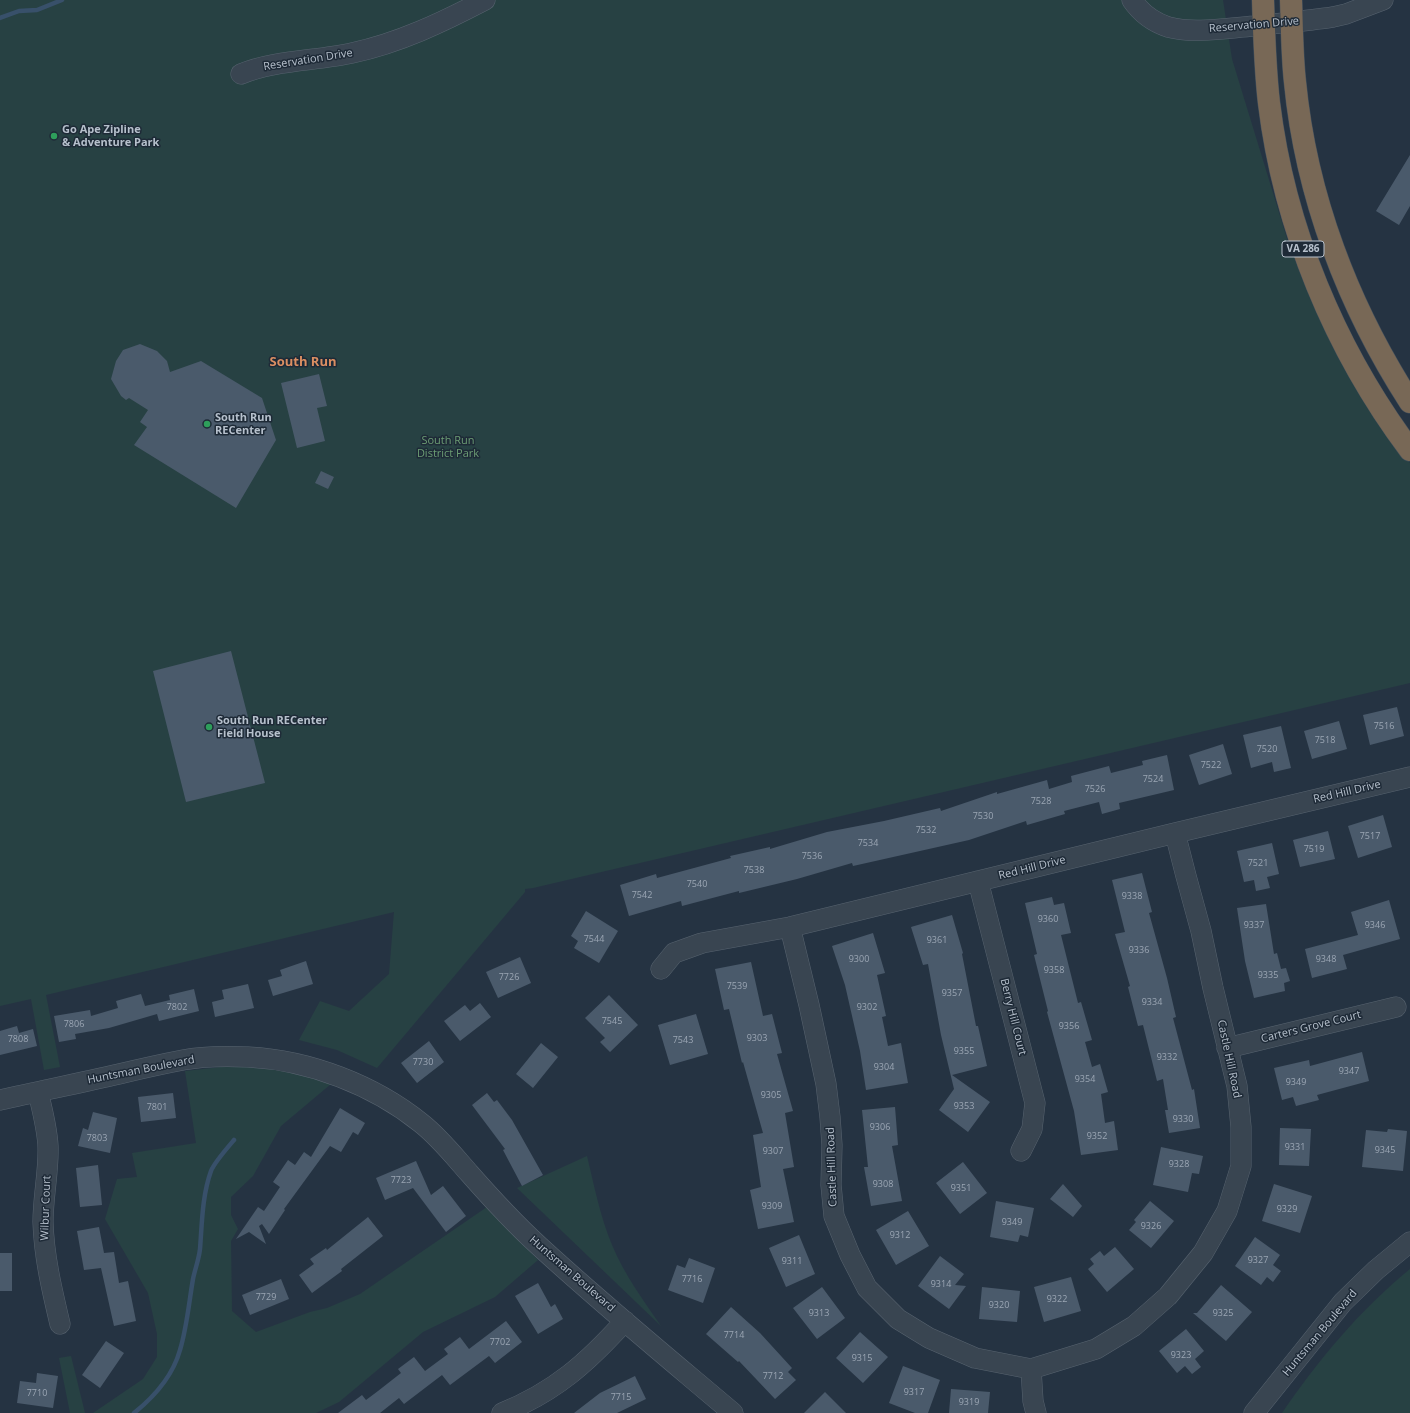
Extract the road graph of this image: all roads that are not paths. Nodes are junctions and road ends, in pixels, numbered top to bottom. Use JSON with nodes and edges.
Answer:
{"nodes":[{"id":1,"x":485,"y":0,"type":"edge"},
{"id":2,"x":1132,"y":0,"type":"edge"},
{"id":3,"x":1263,"y":0,"type":"edge"},
{"id":4,"x":1291,"y":0,"type":"edge"},
{"id":5,"x":1383,"y":0,"type":"edge"},
{"id":6,"x":1292,"y":22,"type":"junction"},
{"id":7,"x":1264,"y":24,"type":"junction"},
{"id":8,"x":241,"y":74,"type":"dead end"},
{"id":9,"x":1410,"y":402,"type":"edge"},
{"id":10,"x":1410,"y":450,"type":"edge"},
{"id":11,"x":1410,"y":777,"type":"edge"},
{"id":12,"x":1175,"y":833,"type":"junction"},
{"id":13,"x":978,"y":881,"type":"junction"},
{"id":14,"x":790,"y":927,"type":"junction"},
{"id":15,"x":662,"y":970,"type":"dead end"},
{"id":16,"x":1396,"y":1007,"type":"dead end"},
{"id":17,"x":1227,"y":1048,"type":"junction"},
{"id":18,"x":38,"y":1092,"type":"junction"},
{"id":19,"x":0,"y":1100,"type":"edge"},
{"id":20,"x":1021,"y":1151,"type":"dead end"},
{"id":21,"x":1410,"y":1242,"type":"edge"},
{"id":22,"x":625,"y":1321,"type":"junction"},
{"id":23,"x":60,"y":1324,"type":"dead end"},
{"id":24,"x":1031,"y":1368,"type":"junction"},
{"id":25,"x":502,"y":1413,"type":"edge"},
{"id":26,"x":733,"y":1413,"type":"edge"},
{"id":27,"x":1036,"y":1413,"type":"edge"},
{"id":28,"x":1254,"y":1413,"type":"edge"}],
"edges":[{"from":1,"to":8,"type":"street","name":"Reservation Drive"},
{"from":2,"to":7,"type":"street","name":"Reservation Drive"},
{"from":3,"to":7,"type":"highway","number":"VA 286"},
{"from":4,"to":6,"type":"highway","number":"VA 286"},
{"from":5,"to":6,"type":"street","name":"Reservation Drive"},
{"from":6,"to":7,"type":"street","name":"Reservation Drive"},
{"from":6,"to":9,"type":"highway","number":"VA 286"},
{"from":7,"to":10,"type":"highway","number":"VA 286"},
{"from":11,"to":12,"type":"street","name":"Red Hill Drive"},
{"from":12,"to":13,"type":"street","name":"Red Hill Drive"},
{"from":12,"to":17,"type":"street","name":"Castle Hill Road"},
{"from":13,"to":14,"type":"street","name":"Red Hill Drive"},
{"from":13,"to":20,"type":"street","name":"Berry Hill Court"},
{"from":14,"to":15,"type":"street","name":"Red Hill Drive"},
{"from":14,"to":24,"type":"street","name":"Castle Hill Road"},
{"from":16,"to":17,"type":"street","name":"Carters Grove Court"},
{"from":17,"to":24,"type":"street","name":"Castle Hill Road"},
{"from":18,"to":19,"type":"street","name":"Huntsman Boulevard"},
{"from":18,"to":22,"type":"street","name":"Huntsman Boulevard"},
{"from":18,"to":23,"type":"street","name":"Wilbur Court"},
{"from":21,"to":28,"type":"street","name":"Huntsman Boulevard"},
{"from":22,"to":25,"type":"street"},
{"from":22,"to":26,"type":"street","name":"Huntsman Boulevard"},
{"from":24,"to":27,"type":"street"}]}
